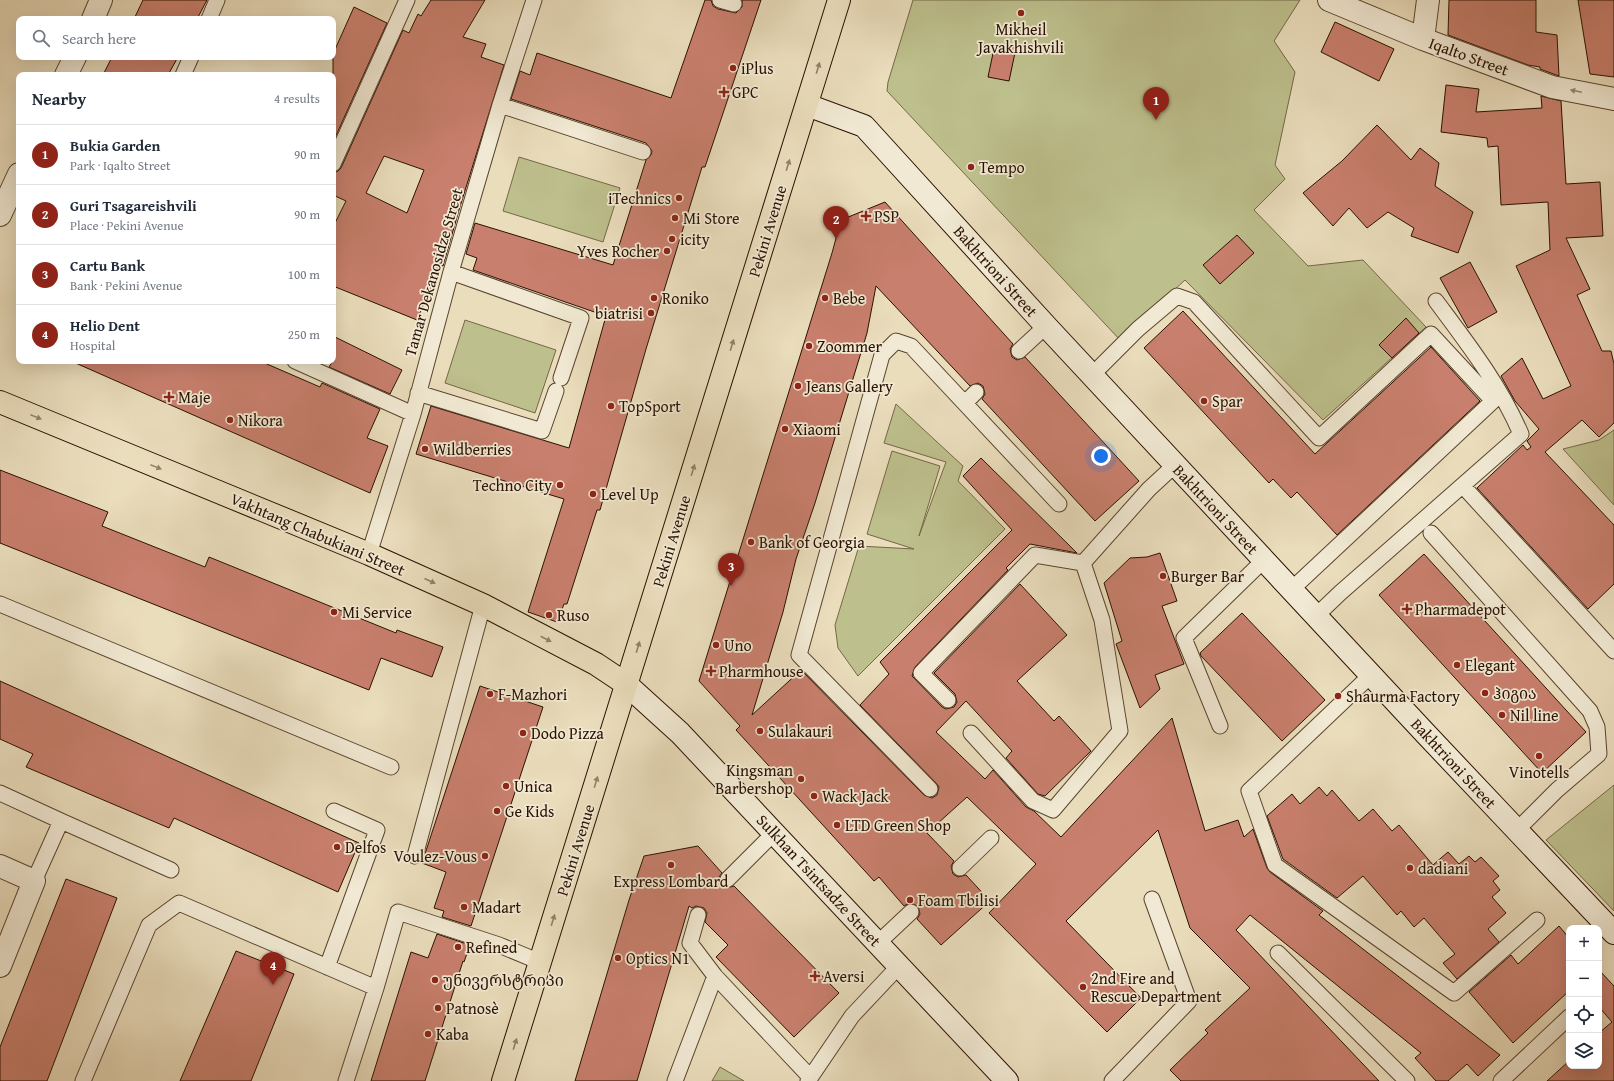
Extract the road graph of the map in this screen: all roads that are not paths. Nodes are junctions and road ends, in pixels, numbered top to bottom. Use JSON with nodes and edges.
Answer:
{"nodes":[{"id":1,"x":101,"y":0,"type":"edge"},
{"id":2,"x":217,"y":0,"type":"edge"},
{"id":3,"x":407,"y":0,"type":"edge"},
{"id":4,"x":534,"y":0,"type":"edge"},
{"id":5,"x":839,"y":0,"type":"edge"},
{"id":6,"x":1329,"y":0,"type":"edge"},
{"id":7,"x":1428,"y":0,"type":"edge"},
{"id":8,"x":94,"y":16,"type":"edge"},
{"id":9,"x":210,"y":16,"type":"edge"},
{"id":10,"x":1427,"y":40,"type":"junction"},
{"id":11,"x":74,"y":60,"type":"edge"},
{"id":12,"x":190,"y":60,"type":"edge"},
{"id":13,"x":68,"y":72,"type":"edge"},
{"id":14,"x":184,"y":72,"type":"edge"},
{"id":15,"x":1614,"y":99,"type":"edge"},
{"id":16,"x":500,"y":105,"type":"junction"},
{"id":17,"x":807,"y":105,"type":"junction"},
{"id":18,"x":643,"y":152,"type":"dead end"},
{"id":19,"x":336,"y":157,"type":"edge"},
{"id":20,"x":16,"y":180,"type":"edge"},
{"id":21,"x":1,"y":211,"type":"edge"},
{"id":22,"x":451,"y":272,"type":"junction"},
{"id":23,"x":1436,"y":301,"type":"dead end"},
{"id":24,"x":1046,"y":326,"type":"junction"},
{"id":25,"x":1019,"y":351,"type":"dead end"},
{"id":26,"x":302,"y":364,"type":"edge"},
{"id":27,"x":1092,"y":375,"type":"junction"},
{"id":28,"x":418,"y":393,"type":"junction"},
{"id":29,"x":1,"y":406,"type":"edge"},
{"id":30,"x":413,"y":414,"type":"junction"},
{"id":31,"x":1175,"y":464,"type":"junction"},
{"id":32,"x":1463,"y":486,"type":"junction"},
{"id":33,"x":1059,"y":504,"type":"dead end"},
{"id":34,"x":1431,"y":533,"type":"dead end"},
{"id":35,"x":369,"y":554,"type":"junction"},
{"id":36,"x":1264,"y":560,"type":"junction"},
{"id":37,"x":1083,"y":563,"type":"junction"},
{"id":38,"x":1292,"y":590,"type":"junction"},
{"id":39,"x":0,"y":604,"type":"edge"},
{"id":40,"x":483,"y":605,"type":"junction"},
{"id":41,"x":1317,"y":616,"type":"junction"},
{"id":42,"x":1614,"y":651,"type":"edge"},
{"id":43,"x":1371,"y":675,"type":"junction"},
{"id":44,"x":626,"y":684,"type":"junction"},
{"id":45,"x":948,"y":700,"type":"dead end"},
{"id":46,"x":1220,"y":726,"type":"dead end"},
{"id":47,"x":972,"y":733,"type":"dead end"},
{"id":48,"x":391,"y":767,"type":"dead end"},
{"id":49,"x":930,"y":789,"type":"dead end"},
{"id":50,"x":0,"y":793,"type":"edge"},
{"id":51,"x":334,"y":811,"type":"dead end"},
{"id":52,"x":62,"y":822,"type":"junction"},
{"id":53,"x":1517,"y":830,"type":"junction"},
{"id":54,"x":774,"y":833,"type":"junction"},
{"id":55,"x":992,"y":838,"type":"dead end"},
{"id":56,"x":415,"y":856,"type":"dead end"},
{"id":57,"x":0,"y":866,"type":"edge"},
{"id":58,"x":960,"y":868,"type":"dead end"},
{"id":59,"x":171,"y":870,"type":"dead end"},
{"id":60,"x":728,"y":879,"type":"dead end"},
{"id":61,"x":34,"y":881,"type":"junction"},
{"id":62,"x":1152,"y":899,"type":"dead end"},
{"id":63,"x":911,"y":912,"type":"dead end"},
{"id":64,"x":698,"y":915,"type":"dead end"},
{"id":65,"x":1537,"y":920,"type":"dead end"},
{"id":66,"x":1614,"y":933,"type":"edge"},
{"id":67,"x":878,"y":943,"type":"junction"},
{"id":68,"x":1278,"y":953,"type":"dead end"},
{"id":69,"x":540,"y":962,"type":"junction"},
{"id":70,"x":0,"y":966,"type":"edge"},
{"id":71,"x":899,"y":966,"type":"junction"},
{"id":72,"x":327,"y":967,"type":"junction"},
{"id":73,"x":715,"y":976,"type":"junction"},
{"id":74,"x":376,"y":988,"type":"junction"},
{"id":75,"x":1566,"y":1020,"type":"edge"},
{"id":76,"x":809,"y":1079,"type":"edge"},
{"id":77,"x":83,"y":1081,"type":"edge"},
{"id":78,"x":346,"y":1081,"type":"edge"},
{"id":79,"x":503,"y":1081,"type":"edge"},
{"id":80,"x":675,"y":1081,"type":"edge"},
{"id":81,"x":1007,"y":1081,"type":"edge"},
{"id":82,"x":1112,"y":1081,"type":"edge"},
{"id":83,"x":1407,"y":1081,"type":"edge"},
{"id":84,"x":1501,"y":1081,"type":"edge"}],
"edges":[{"from":1,"to":8,"type":"street"},
{"from":2,"to":9,"type":"lane"},
{"from":3,"to":19,"type":"lane"},
{"from":4,"to":16,"type":"lane","name":"Tamar Dekanosidze Street"},
{"from":17,"to":5,"type":"main road","name":"Pekini Avenue","one_way":true},
{"from":6,"to":10,"type":"street","name":"Iqalto Street"},
{"from":7,"to":10,"type":"street"},
{"from":15,"to":10,"type":"street","name":"Iqalto Street","one_way":true},
{"from":11,"to":13,"type":"street"},
{"from":12,"to":14,"type":"lane"},
{"from":16,"to":18,"type":"lane"},
{"from":16,"to":22,"type":"lane","name":"Tamar Dekanosidze Street"},
{"from":17,"to":24,"type":"street","name":"Bakhtrioni Street"},
{"from":44,"to":17,"type":"main road","name":"Pekini Avenue","one_way":true},
{"from":20,"to":21,"type":"street"},
{"from":22,"to":28,"type":"lane","name":"Tamar Dekanosidze Street"},
{"from":22,"to":28,"type":"lane"},
{"from":23,"to":32,"type":"lane"},
{"from":24,"to":25,"type":"lane"},
{"from":24,"to":27,"type":"street","name":"Bakhtrioni Street"},
{"from":26,"to":30,"type":"lane"},
{"from":27,"to":31,"type":"street","name":"Bakhtrioni Street"},
{"from":27,"to":38,"type":"lane"},
{"from":28,"to":30,"type":"lane","name":"Tamar Dekanosidze Street"},
{"from":29,"to":35,"type":"main road","name":"Vakhtang Chabukiani Street","one_way":true},
{"from":30,"to":35,"type":"lane","name":"Tamar Dekanosidze Street"},
{"from":31,"to":36,"type":"street","name":"Bakhtrioni Street"},
{"from":31,"to":37,"type":"lane"},
{"from":32,"to":41,"type":"lane"},
{"from":32,"to":42,"type":"lane"},
{"from":33,"to":49,"type":"lane"},
{"from":34,"to":53,"type":"lane"},
{"from":35,"to":40,"type":"main road","name":"Vakhtang Chabukiani Street","one_way":true},
{"from":36,"to":38,"type":"street","name":"Bakhtrioni Street"},
{"from":36,"to":46,"type":"lane"},
{"from":37,"to":45,"type":"lane"},
{"from":37,"to":47,"type":"lane"},
{"from":38,"to":41,"type":"street","name":"Bakhtrioni Street"},
{"from":39,"to":48,"type":"lane"},
{"from":40,"to":44,"type":"main road","name":"Vakhtang Chabukiani Street","one_way":true},
{"from":40,"to":56,"type":"lane"},
{"from":41,"to":43,"type":"street","name":"Bakhtrioni Street"},
{"from":43,"to":53,"type":"street","name":"Bakhtrioni Street"},
{"from":43,"to":65,"type":"lane"},
{"from":44,"to":54,"type":"street","name":"Sulkhan Tsintsadze Street"},
{"from":69,"to":44,"type":"main road","name":"Pekini Avenue","one_way":true},
{"from":50,"to":52,"type":"lane"},
{"from":51,"to":72,"type":"lane"},
{"from":52,"to":59,"type":"lane"},
{"from":52,"to":61,"type":"lane"},
{"from":53,"to":66,"type":"street","name":"Bakhtrioni Street"},
{"from":54,"to":60,"type":"lane"},
{"from":54,"to":67,"type":"street","name":"Sulkhan Tsintsadze Street"},
{"from":55,"to":58,"type":"lane"},
{"from":57,"to":61,"type":"street"},
{"from":61,"to":70,"type":"street"},
{"from":62,"to":82,"type":"lane"},
{"from":63,"to":67,"type":"lane"},
{"from":64,"to":73,"type":"lane"},
{"from":67,"to":71,"type":"street","name":"Sulkhan Tsintsadze Street"},
{"from":68,"to":83,"type":"lane"},
{"from":69,"to":74,"type":"lane"},
{"from":79,"to":69,"type":"main road","name":"Pekini Avenue","one_way":true},
{"from":71,"to":76,"type":"lane"},
{"from":71,"to":81,"type":"street","name":"Sulkhan Tsintsadze Street"},
{"from":72,"to":74,"type":"lane"},
{"from":72,"to":77,"type":"lane"},
{"from":73,"to":76,"type":"lane"},
{"from":73,"to":80,"type":"lane"},
{"from":74,"to":78,"type":"lane"},
{"from":75,"to":84,"type":"lane"}]}
